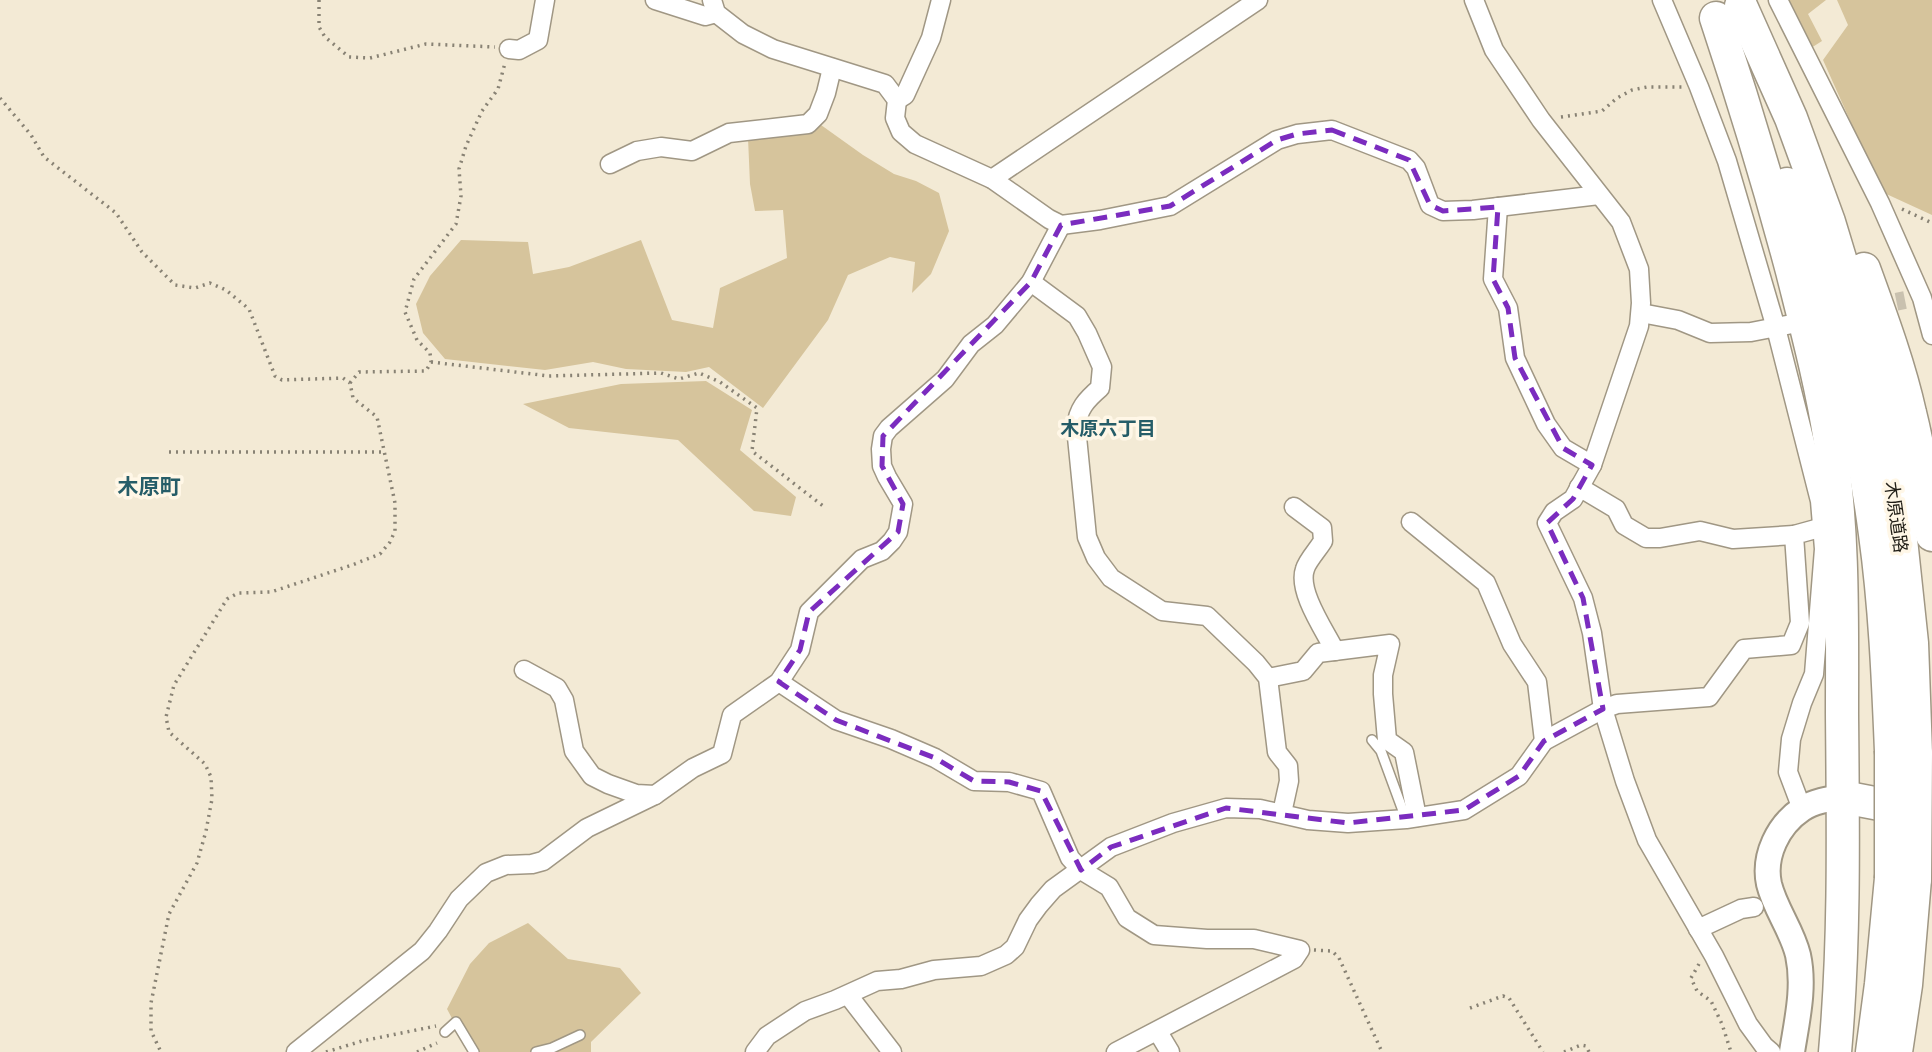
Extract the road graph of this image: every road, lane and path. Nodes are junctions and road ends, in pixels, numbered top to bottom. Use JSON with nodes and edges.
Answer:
{"nodes":[{"id":1,"x":319,"y":0,"type":"edge"},
{"id":2,"x":545,"y":0,"type":"edge"},
{"id":3,"x":656,"y":0,"type":"edge"},
{"id":4,"x":941,"y":0,"type":"edge"},
{"id":5,"x":1258,"y":0,"type":"edge"},
{"id":6,"x":1474,"y":0,"type":"edge"},
{"id":7,"x":1662,"y":0,"type":"edge"},
{"id":8,"x":1777,"y":0,"type":"edge"},
{"id":9,"x":1726,"y":6,"type":"edge"},
{"id":10,"x":714,"y":7,"type":"edge"},
{"id":11,"x":509,"y":49,"type":"junction"},
{"id":12,"x":832,"y":68,"type":"junction"},
{"id":13,"x":1699,"y":87,"type":"junction"},
{"id":14,"x":0,"y":98,"type":"edge"},
{"id":15,"x":897,"y":100,"type":"junction"},
{"id":16,"x":1541,"y":120,"type":"junction"},
{"id":17,"x":610,"y":164,"type":"dead end"},
{"id":18,"x":992,"y":178,"type":"junction"},
{"id":19,"x":1599,"y":195,"type":"junction"},
{"id":20,"x":1880,"y":203,"type":"junction"},
{"id":21,"x":1498,"y":207,"type":"junction"},
{"id":22,"x":1932,"y":223,"type":"edge"},
{"id":23,"x":1061,"y":225,"type":"junction"},
{"id":24,"x":1031,"y":282,"type":"junction"},
{"id":25,"x":1920,"y":297,"type":"edge"},
{"id":26,"x":1641,"y":313,"type":"junction"},
{"id":27,"x":1784,"y":326,"type":"junction"},
{"id":28,"x":1932,"y":335,"type":"edge"},
{"id":29,"x":431,"y":362,"type":"junction"},
{"id":30,"x":350,"y":383,"type":"junction"},
{"id":31,"x":169,"y":452,"type":"dead end"},
{"id":32,"x":385,"y":452,"type":"junction"},
{"id":33,"x":1592,"y":465,"type":"junction"},
{"id":34,"x":1579,"y":487,"type":"junction"},
{"id":35,"x":823,"y":506,"type":"dead end"},
{"id":36,"x":1294,"y":507,"type":"dead end"},
{"id":37,"x":1411,"y":522,"type":"dead end"},
{"id":38,"x":1823,"y":527,"type":"junction"},
{"id":39,"x":1794,"y":535,"type":"junction"},
{"id":40,"x":1932,"y":535,"type":"edge"},
{"id":41,"x":1335,"y":651,"type":"junction"},
{"id":42,"x":524,"y":670,"type":"dead end"},
{"id":43,"x":1268,"y":678,"type":"junction"},
{"id":44,"x":779,"y":682,"type":"junction"},
{"id":45,"x":1603,"y":709,"type":"junction"},
{"id":46,"x":1372,"y":740,"type":"dead end"},
{"id":47,"x":1544,"y":741,"type":"junction"},
{"id":48,"x":655,"y":795,"type":"junction"},
{"id":49,"x":1843,"y":797,"type":"junction"},
{"id":50,"x":1802,"y":809,"type":"junction"},
{"id":51,"x":1282,"y":813,"type":"junction"},
{"id":52,"x":1932,"y":814,"type":"edge"},
{"id":53,"x":1411,"y":818,"type":"junction"},
{"id":54,"x":1081,"y":870,"type":"junction"},
{"id":55,"x":1903,"y":878,"type":"junction"},
{"id":56,"x":1754,"y":907,"type":"dead end"},
{"id":57,"x":1698,"y":929,"type":"junction"},
{"id":58,"x":1300,"y":950,"type":"junction"},
{"id":59,"x":1714,"y":956,"type":"junction"},
{"id":60,"x":848,"y":995,"type":"junction"},
{"id":61,"x":1470,"y":1008,"type":"dead end"},
{"id":62,"x":445,"y":1032,"type":"junction"},
{"id":63,"x":1158,"y":1032,"type":"junction"},
{"id":64,"x":580,"y":1035,"type":"dead end"},
{"id":65,"x":161,"y":1052,"type":"edge"},
{"id":66,"x":296,"y":1052,"type":"edge"},
{"id":67,"x":326,"y":1052,"type":"edge"},
{"id":68,"x":417,"y":1052,"type":"edge"},
{"id":69,"x":474,"y":1052,"type":"edge"},
{"id":70,"x":536,"y":1052,"type":"edge"},
{"id":71,"x":755,"y":1052,"type":"edge"},
{"id":72,"x":892,"y":1052,"type":"edge"},
{"id":73,"x":1116,"y":1052,"type":"edge"},
{"id":74,"x":1170,"y":1052,"type":"edge"},
{"id":75,"x":1382,"y":1052,"type":"edge"},
{"id":76,"x":1543,"y":1052,"type":"edge"},
{"id":77,"x":1564,"y":1052,"type":"edge"},
{"id":78,"x":1589,"y":1052,"type":"edge"},
{"id":79,"x":1731,"y":1052,"type":"edge"},
{"id":80,"x":1771,"y":1052,"type":"edge"},
{"id":81,"x":1793,"y":1052,"type":"edge"},
{"id":82,"x":1835,"y":1052,"type":"edge"},
{"id":83,"x":1871,"y":1052,"type":"edge"},
{"id":84,"x":1896,"y":1052,"type":"edge"}],
"edges":[{"from":1,"to":11,"type":"path"},
{"from":2,"to":11,"type":"street"},
{"from":3,"to":10,"type":"street"},
{"from":4,"to":15,"type":"street"},
{"from":5,"to":18,"type":"street"},
{"from":6,"to":16,"type":"street"},
{"from":7,"to":13,"type":"street"},
{"from":8,"to":20,"type":"street"},
{"from":9,"to":40,"type":"highway"},
{"from":9,"to":49,"type":"highway"},
{"from":9,"to":55,"type":"highway","name":"木原道路","bridge":true},
{"from":10,"to":12,"type":"street"},
{"from":11,"to":29,"type":"path"},
{"from":12,"to":15,"type":"street"},
{"from":12,"to":17,"type":"street"},
{"from":13,"to":16,"type":"path"},
{"from":13,"to":27,"type":"street"},
{"from":14,"to":30,"type":"path"},
{"from":15,"to":18,"type":"street"},
{"from":16,"to":19,"type":"street"},
{"from":18,"to":23,"type":"street"},
{"from":19,"to":21,"type":"street"},
{"from":19,"to":26,"type":"street"},
{"from":20,"to":22,"type":"path"},
{"from":20,"to":25,"type":"street"},
{"from":21,"to":23,"type":"street"},
{"from":21,"to":33,"type":"street"},
{"from":23,"to":24,"type":"street"},
{"from":24,"to":43,"type":"street"},
{"from":24,"to":44,"type":"street"},
{"from":25,"to":28,"type":"street"},
{"from":26,"to":27,"type":"street"},
{"from":26,"to":33,"type":"street"},
{"from":27,"to":38,"type":"street"},
{"from":29,"to":30,"type":"path"},
{"from":29,"to":35,"type":"path"},
{"from":30,"to":32,"type":"path"},
{"from":31,"to":32,"type":"path"},
{"from":32,"to":65,"type":"path"},
{"from":33,"to":34,"type":"street"},
{"from":34,"to":39,"type":"street"},
{"from":34,"to":45,"type":"street"},
{"from":36,"to":41,"type":"street"},
{"from":37,"to":47,"type":"street"},
{"from":38,"to":39,"type":"street"},
{"from":38,"to":50,"type":"street"},
{"from":39,"to":45,"type":"street"},
{"from":41,"to":43,"type":"street"},
{"from":41,"to":53,"type":"street"},
{"from":42,"to":48,"type":"street"},
{"from":43,"to":51,"type":"street"},
{"from":44,"to":48,"type":"street"},
{"from":44,"to":54,"type":"street"},
{"from":45,"to":47,"type":"street"},
{"from":45,"to":57,"type":"street"},
{"from":46,"to":53,"type":"lane"},
{"from":47,"to":53,"type":"street"},
{"from":48,"to":66,"type":"street"},
{"from":49,"to":50,"type":"street"},
{"from":49,"to":52,"type":"highway"},
{"from":49,"to":82,"type":"highway"},
{"from":50,"to":81,"type":"street"},
{"from":51,"to":53,"type":"street"},
{"from":51,"to":54,"type":"street"},
{"from":54,"to":58,"type":"street"},
{"from":54,"to":60,"type":"street"},
{"from":55,"to":83,"type":"highway","name":"木原道路"},
{"from":55,"to":84,"type":"highway","name":"木原道路"},
{"from":56,"to":57,"type":"street"},
{"from":57,"to":59,"type":"street"},
{"from":58,"to":63,"type":"street"},
{"from":58,"to":75,"type":"path"},
{"from":59,"to":79,"type":"path"},
{"from":59,"to":80,"type":"street"},
{"from":60,"to":71,"type":"street"},
{"from":60,"to":72,"type":"street"},
{"from":61,"to":76,"type":"path"},
{"from":62,"to":67,"type":"path"},
{"from":62,"to":68,"type":"path"},
{"from":62,"to":69,"type":"lane"},
{"from":63,"to":73,"type":"street"},
{"from":63,"to":74,"type":"street"},
{"from":64,"to":70,"type":"lane"},
{"from":77,"to":78,"type":"path"}]}
